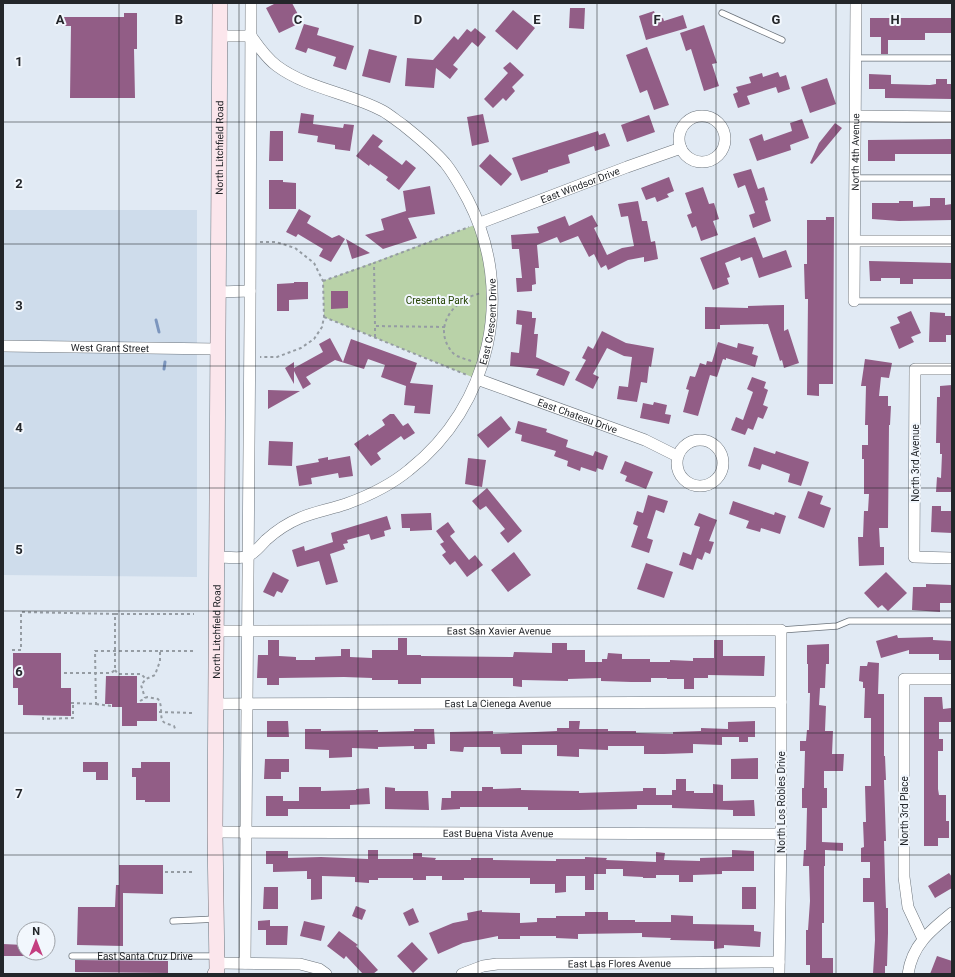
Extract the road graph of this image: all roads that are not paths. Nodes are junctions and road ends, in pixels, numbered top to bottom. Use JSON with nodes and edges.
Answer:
{"nodes":[{"id":1,"x":220,"y":3,"type":"edge"},
{"id":2,"x":251,"y":3,"type":"edge"},
{"id":3,"x":856,"y":3,"type":"edge"},
{"id":4,"x":722,"y":13,"type":"dead end"},
{"id":5,"x":220,"y":36,"type":"junction"},
{"id":6,"x":251,"y":36,"type":"junction"},
{"id":7,"x":782,"y":40,"type":"dead end"},
{"id":8,"x":856,"y":58,"type":"junction"},
{"id":9,"x":952,"y":58,"type":"edge"},
{"id":10,"x":857,"y":116,"type":"junction"},
{"id":11,"x":952,"y":117,"type":"edge"},
{"id":12,"x":681,"y":148,"type":"junction"},
{"id":13,"x":856,"y":178,"type":"junction"},
{"id":14,"x":952,"y":178,"type":"edge"},
{"id":15,"x":480,"y":223,"type":"junction"},
{"id":16,"x":952,"y":241,"type":"edge"},
{"id":17,"x":855,"y":242,"type":"junction"},
{"id":18,"x":250,"y":291,"type":"junction"},
{"id":19,"x":218,"y":292,"type":"junction"},
{"id":20,"x":854,"y":301,"type":"joint"},
{"id":21,"x":952,"y":301,"type":"edge"},
{"id":22,"x":3,"y":346,"type":"edge"},
{"id":23,"x":218,"y":349,"type":"junction"},
{"id":24,"x":952,"y":369,"type":"edge"},
{"id":25,"x":477,"y":378,"type":"junction"},
{"id":26,"x":677,"y":456,"type":"junction"},
{"id":27,"x":216,"y":557,"type":"junction"},
{"id":28,"x":248,"y":557,"type":"junction"},
{"id":29,"x":952,"y":558,"type":"edge"},
{"id":30,"x":952,"y":621,"type":"edge"},
{"id":31,"x":247,"y":630,"type":"junction"},
{"id":32,"x":781,"y":630,"type":"junction"},
{"id":33,"x":216,"y":631,"type":"junction"},
{"id":34,"x":952,"y":679,"type":"edge"},
{"id":35,"x":781,"y":702,"type":"junction"},
{"id":36,"x":216,"y":704,"type":"junction"},
{"id":37,"x":247,"y":704,"type":"junction"},
{"id":38,"x":215,"y":832,"type":"junction"},
{"id":39,"x":246,"y":832,"type":"junction"},
{"id":40,"x":781,"y":834,"type":"junction"},
{"id":41,"x":952,"y":913,"type":"edge"},
{"id":42,"x":216,"y":919,"type":"junction"},
{"id":43,"x":173,"y":921,"type":"dead end"},
{"id":44,"x":923,"y":939,"type":"junction"},
{"id":45,"x":72,"y":956,"type":"dead end"},
{"id":46,"x":779,"y":962,"type":"junction"},
{"id":47,"x":244,"y":963,"type":"junction"},
{"id":48,"x":217,"y":967,"type":"edge"},
{"id":49,"x":326,"y":974,"type":"edge"},
{"id":50,"x":462,"y":974,"type":"edge"},
{"id":51,"x":779,"y":974,"type":"edge"},
{"id":52,"x":908,"y":974,"type":"edge"}],
"edges":[{"from":1,"to":5,"type":"main road","name":"North Litchfield Road"},
{"from":2,"to":6,"type":"street"},
{"from":3,"to":8,"type":"street","name":"North 4th Avenue"},
{"from":4,"to":7,"type":"lane"},
{"from":5,"to":6,"type":"street"},
{"from":5,"to":19,"type":"main road","name":"North Litchfield Road"},
{"from":6,"to":15,"type":"street","name":"East Crescent Drive"},
{"from":6,"to":18,"type":"street"},
{"from":8,"to":9,"type":"lane"},
{"from":8,"to":10,"type":"street","name":"North 4th Avenue"},
{"from":10,"to":11,"type":"street"},
{"from":10,"to":13,"type":"street","name":"North 4th Avenue"},
{"from":12,"to":12,"type":"street"},
{"from":12,"to":15,"type":"street","name":"East Windsor Drive"},
{"from":13,"to":14,"type":"lane"},
{"from":13,"to":17,"type":"street","name":"North 4th Avenue"},
{"from":15,"to":25,"type":"street","name":"East Crescent Drive"},
{"from":16,"to":17,"type":"street"},
{"from":17,"to":20,"type":"street","name":"North 4th Avenue"},
{"from":18,"to":19,"type":"street"},
{"from":18,"to":28,"type":"street"},
{"from":19,"to":23,"type":"main road","name":"North Litchfield Road"},
{"from":20,"to":21,"type":"lane"},
{"from":22,"to":23,"type":"street","name":"West Grant Street"},
{"from":23,"to":27,"type":"main road","name":"North Litchfield Road"},
{"from":24,"to":29,"type":"street","name":"North 3rd Avenue"},
{"from":25,"to":26,"type":"street","name":"East Chateau Drive"},
{"from":25,"to":28,"type":"street","name":"East Crescent Drive"},
{"from":26,"to":26,"type":"street"},
{"from":27,"to":28,"type":"street"},
{"from":27,"to":33,"type":"main road","name":"North Litchfield Road"},
{"from":28,"to":31,"type":"street"},
{"from":30,"to":32,"type":"lane"},
{"from":31,"to":32,"type":"street","name":"East San Xavier Avenue"},
{"from":31,"to":33,"type":"street","name":"East San Xavier Avenue"},
{"from":31,"to":37,"type":"street"},
{"from":32,"to":35,"type":"street","name":"North Los Robles Drive"},
{"from":33,"to":36,"type":"main road","name":"North Litchfield Road"},
{"from":34,"to":44,"type":"street","name":"North 3rd Place"},
{"from":35,"to":37,"type":"street","name":"East La Cienega Avenue"},
{"from":35,"to":40,"type":"street","name":"North Los Robles Drive"},
{"from":36,"to":37,"type":"street","name":"East La Cienega Avenue"},
{"from":36,"to":38,"type":"main road","name":"North Litchfield Road"},
{"from":37,"to":39,"type":"street"},
{"from":38,"to":39,"type":"street","name":"East Buena Vista Avenue"},
{"from":38,"to":42,"type":"main road","name":"North Litchfield Road"},
{"from":39,"to":40,"type":"street","name":"East Buena Vista Avenue"},
{"from":39,"to":47,"type":"street"},
{"from":40,"to":46,"type":"street","name":"North Los Robles Drive"},
{"from":41,"to":44,"type":"street"},
{"from":42,"to":43,"type":"lane"},
{"from":42,"to":48,"type":"main road","name":"North Litchfield Road"},
{"from":44,"to":52,"type":"street"},
{"from":45,"to":48,"type":"lane","name":"East Santa Cruz Drive"},
{"from":46,"to":50,"type":"street","name":"East Las Flores Avenue"},
{"from":46,"to":51,"type":"street","name":"North Los Robles Drive"},
{"from":47,"to":48,"type":"street","name":"East Santa Cruz Drive"},
{"from":47,"to":49,"type":"street","name":"East Santa Cruz Drive"}]}
